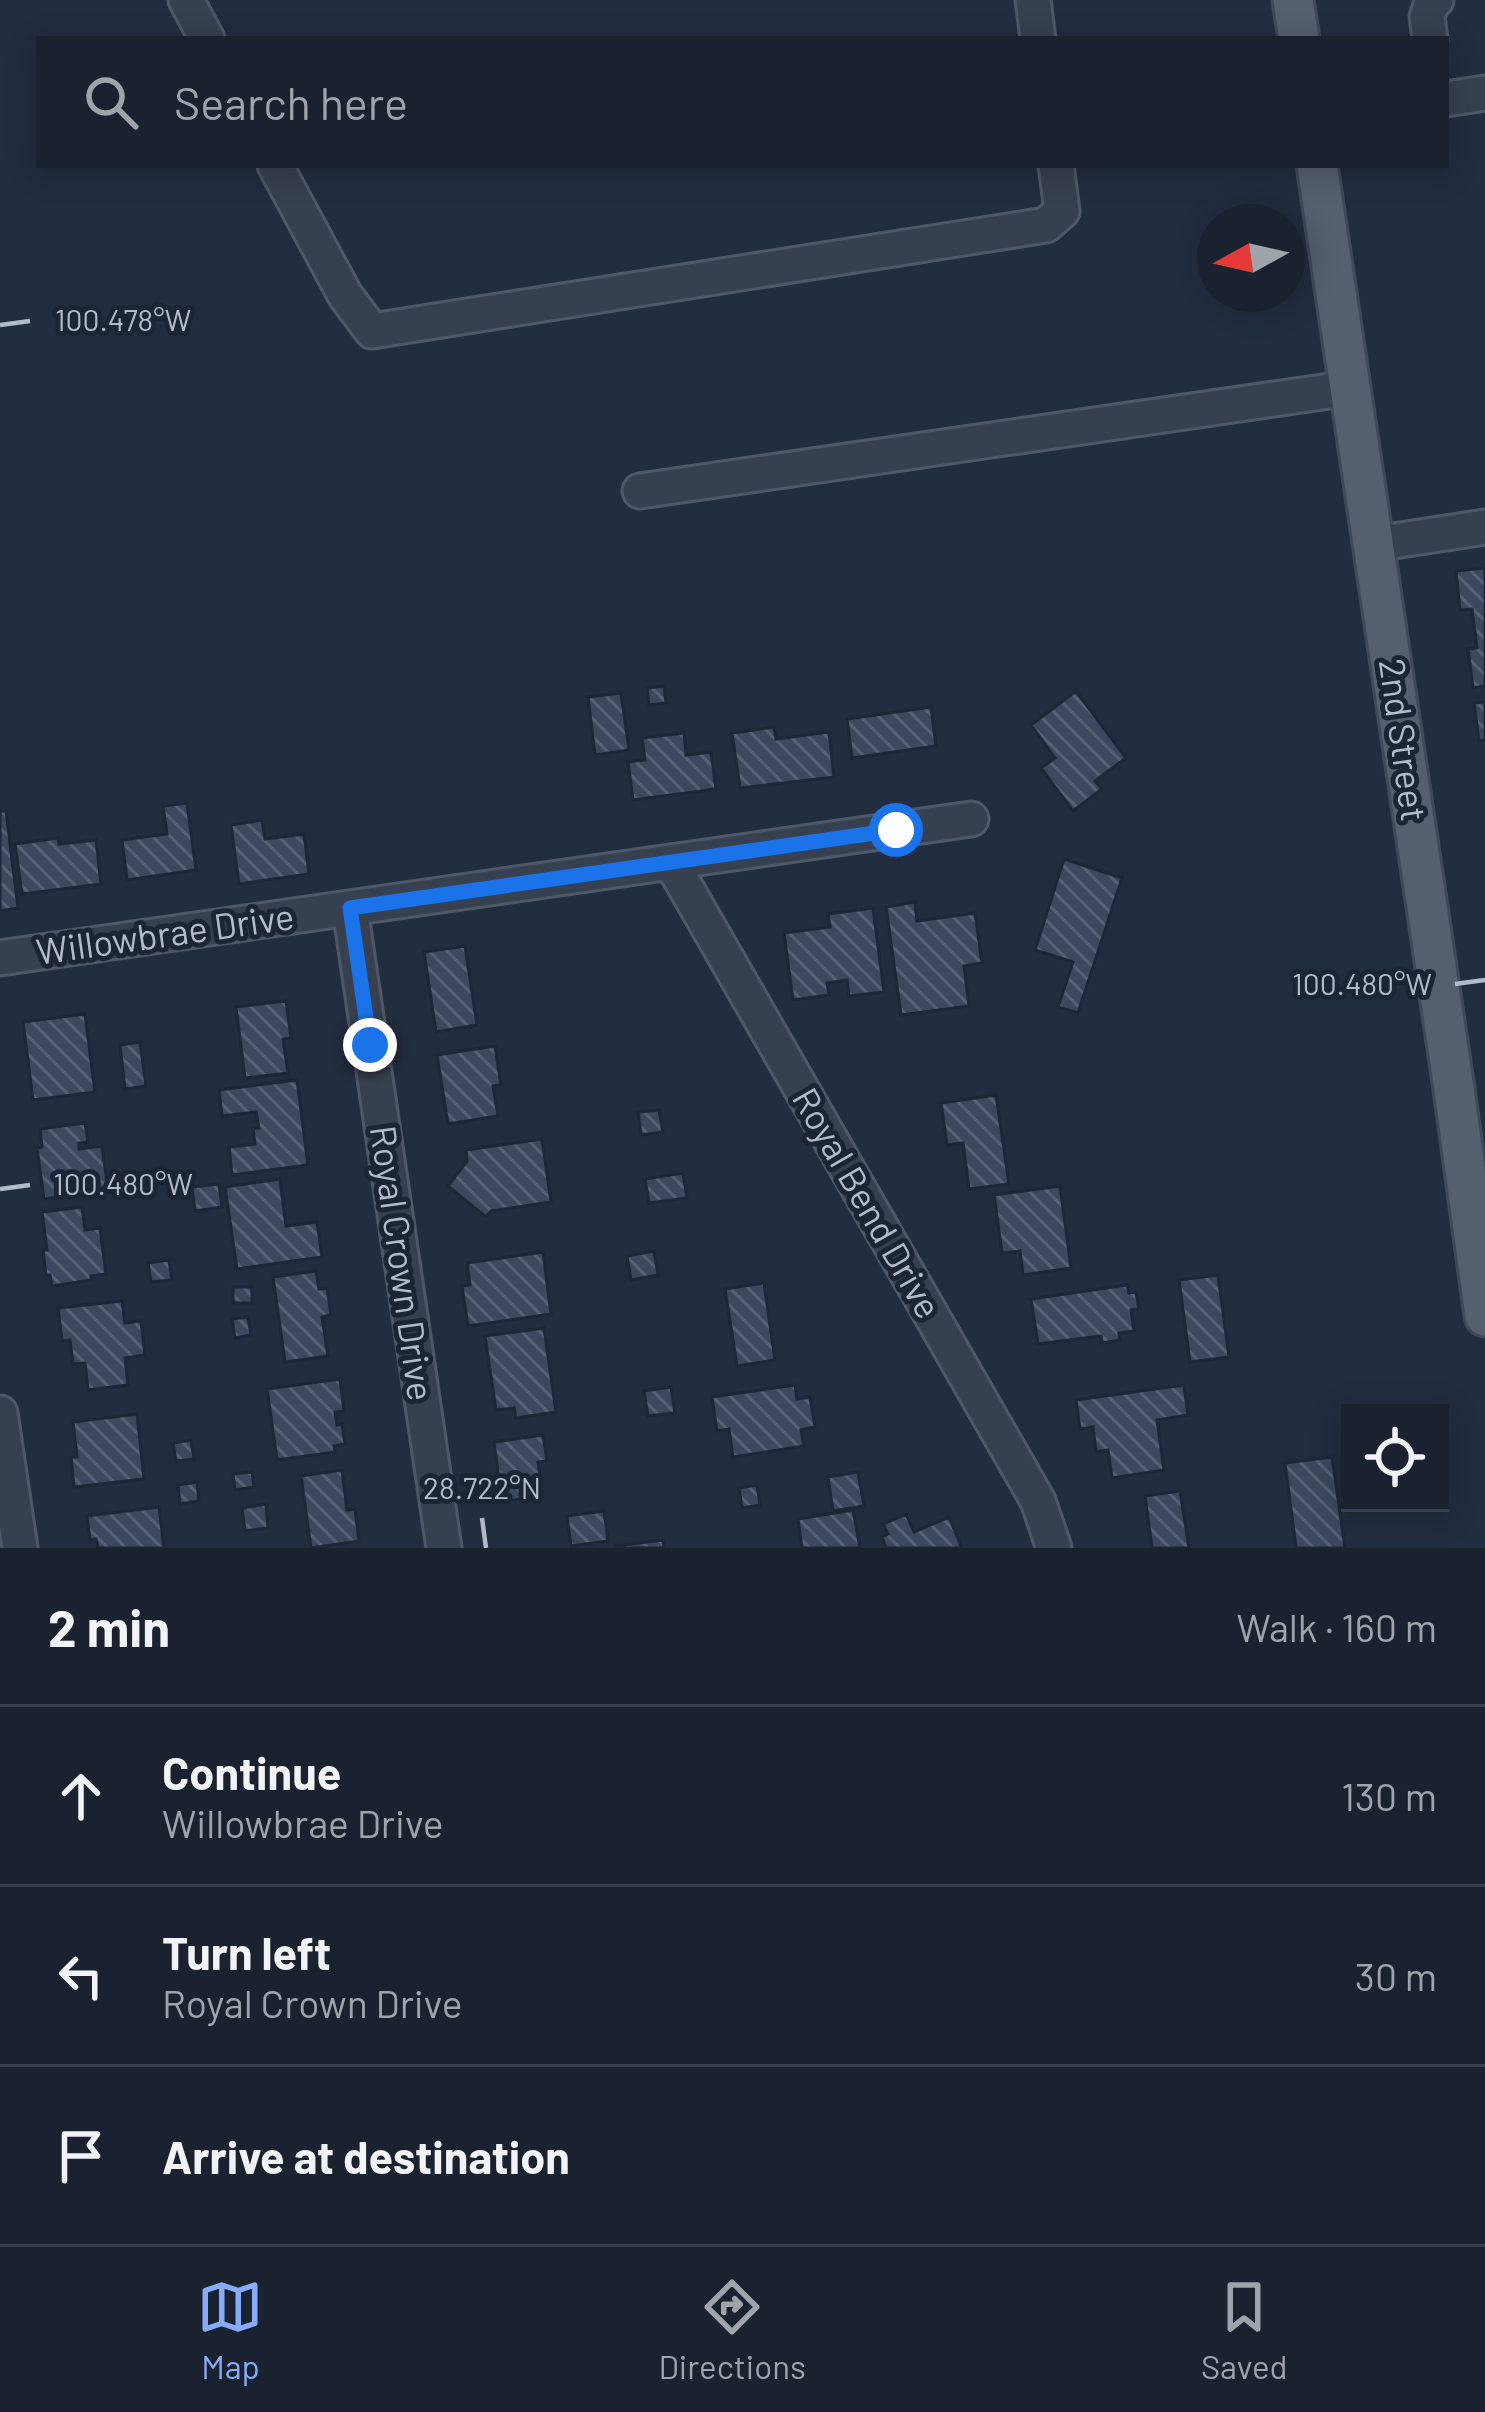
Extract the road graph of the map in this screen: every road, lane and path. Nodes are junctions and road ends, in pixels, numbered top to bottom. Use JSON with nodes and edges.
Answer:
{"nodes":[{"id":1,"x":187,"y":0,"type":"edge"},
{"id":2,"x":1033,"y":0,"type":"edge"},
{"id":3,"x":1293,"y":0,"type":"edge"},
{"id":4,"x":1436,"y":0,"type":"edge"},
{"id":5,"x":205,"y":36,"type":"edge"},
{"id":6,"x":1038,"y":36,"type":"edge"},
{"id":7,"x":1299,"y":36,"type":"edge"},
{"id":8,"x":1430,"y":36,"type":"edge"},
{"id":9,"x":1485,"y":93,"type":"edge"},
{"id":10,"x":1449,"y":99,"type":"edge"},
{"id":11,"x":277,"y":168,"type":"edge"},
{"id":12,"x":1056,"y":168,"type":"edge"},
{"id":13,"x":1317,"y":168,"type":"edge"},
{"id":14,"x":1350,"y":388,"type":"junction"},
{"id":15,"x":640,"y":490,"type":"dead end"},
{"id":16,"x":1485,"y":527,"type":"edge"},
{"id":17,"x":1374,"y":544,"type":"junction"},
{"id":18,"x":971,"y":819,"type":"dead end"},
{"id":19,"x":671,"y":862,"type":"junction"},
{"id":20,"x":350,"y":908,"type":"junction"},
{"id":21,"x":0,"y":958,"type":"edge"},
{"id":22,"x":1470,"y":1089,"type":"edge"},
{"id":23,"x":1485,"y":1316,"type":"edge"},
{"id":24,"x":0,"y":1413,"type":"edge"},
{"id":25,"x":20,"y":1548,"type":"edge"},
{"id":26,"x":444,"y":1548,"type":"edge"},
{"id":27,"x":1054,"y":1548,"type":"edge"}],
"edges":[{"from":1,"to":5,"type":"street"},
{"from":2,"to":6,"type":"street"},
{"from":3,"to":7,"type":"main road"},
{"from":4,"to":8,"type":"street"},
{"from":9,"to":10,"type":"street"},
{"from":11,"to":12,"type":"street"},
{"from":13,"to":14,"type":"main road","name":"2nd Street"},
{"from":14,"to":15,"type":"street"},
{"from":14,"to":17,"type":"main road","name":"2nd Street"},
{"from":16,"to":17,"type":"street"},
{"from":17,"to":22,"type":"main road","name":"2nd Street"},
{"from":18,"to":19,"type":"street","name":"Willowbrae Drive"},
{"from":19,"to":20,"type":"street","name":"Willowbrae Drive"},
{"from":19,"to":27,"type":"street","name":"Royal Bend Drive"},
{"from":20,"to":21,"type":"street","name":"Willowbrae Drive"},
{"from":20,"to":26,"type":"street","name":"Royal Crown Drive"},
{"from":22,"to":23,"type":"main road","name":"2nd Street"},
{"from":24,"to":25,"type":"street"}]}
